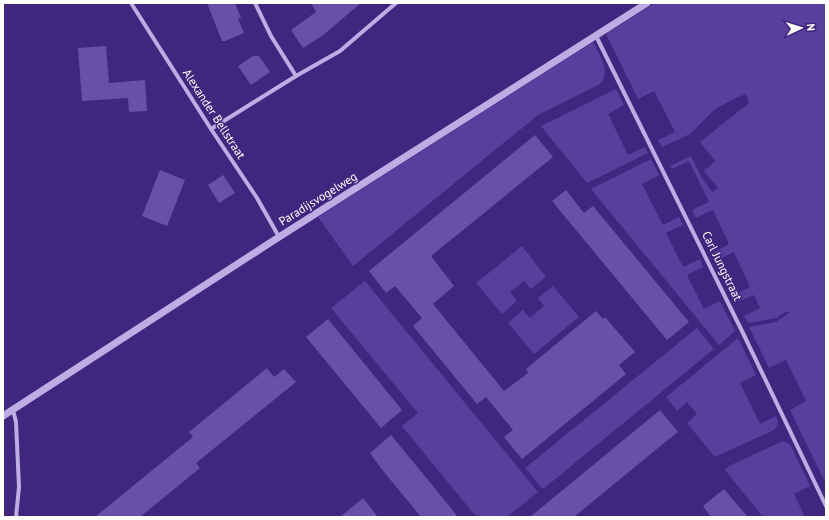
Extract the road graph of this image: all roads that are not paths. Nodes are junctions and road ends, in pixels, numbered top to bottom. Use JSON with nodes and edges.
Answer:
{"nodes":[{"id":1,"x":131,"y":3,"type":"edge"},
{"id":2,"x":255,"y":3,"type":"edge"},
{"id":3,"x":396,"y":3,"type":"edge"},
{"id":4,"x":648,"y":3,"type":"edge"},
{"id":5,"x":596,"y":36,"type":"junction"},
{"id":6,"x":296,"y":76,"type":"junction"},
{"id":7,"x":212,"y":129,"type":"junction"},
{"id":8,"x":279,"y":237,"type":"junction"},
{"id":9,"x":13,"y":410,"type":"junction"},
{"id":10,"x":3,"y":416,"type":"edge"},
{"id":11,"x":826,"y":506,"type":"edge"},
{"id":12,"x":16,"y":517,"type":"edge"}],
"edges":[{"from":1,"to":7,"type":"street","name":"Alexander Bellstraat"},
{"from":2,"to":6,"type":"street"},
{"from":3,"to":6,"type":"street"},
{"from":4,"to":5,"type":"street","name":"Paradijsvogelweg"},
{"from":5,"to":8,"type":"street","name":"Paradijsvogelweg"},
{"from":5,"to":11,"type":"street","name":"Carl Jungstraat"},
{"from":6,"to":7,"type":"street"},
{"from":7,"to":8,"type":"street","name":"Alexander Bellstraat"},
{"from":8,"to":9,"type":"street","name":"Paradijsvogelweg"},
{"from":9,"to":10,"type":"street","name":"Paradijsvogelweg"},
{"from":9,"to":12,"type":"street"}]}
